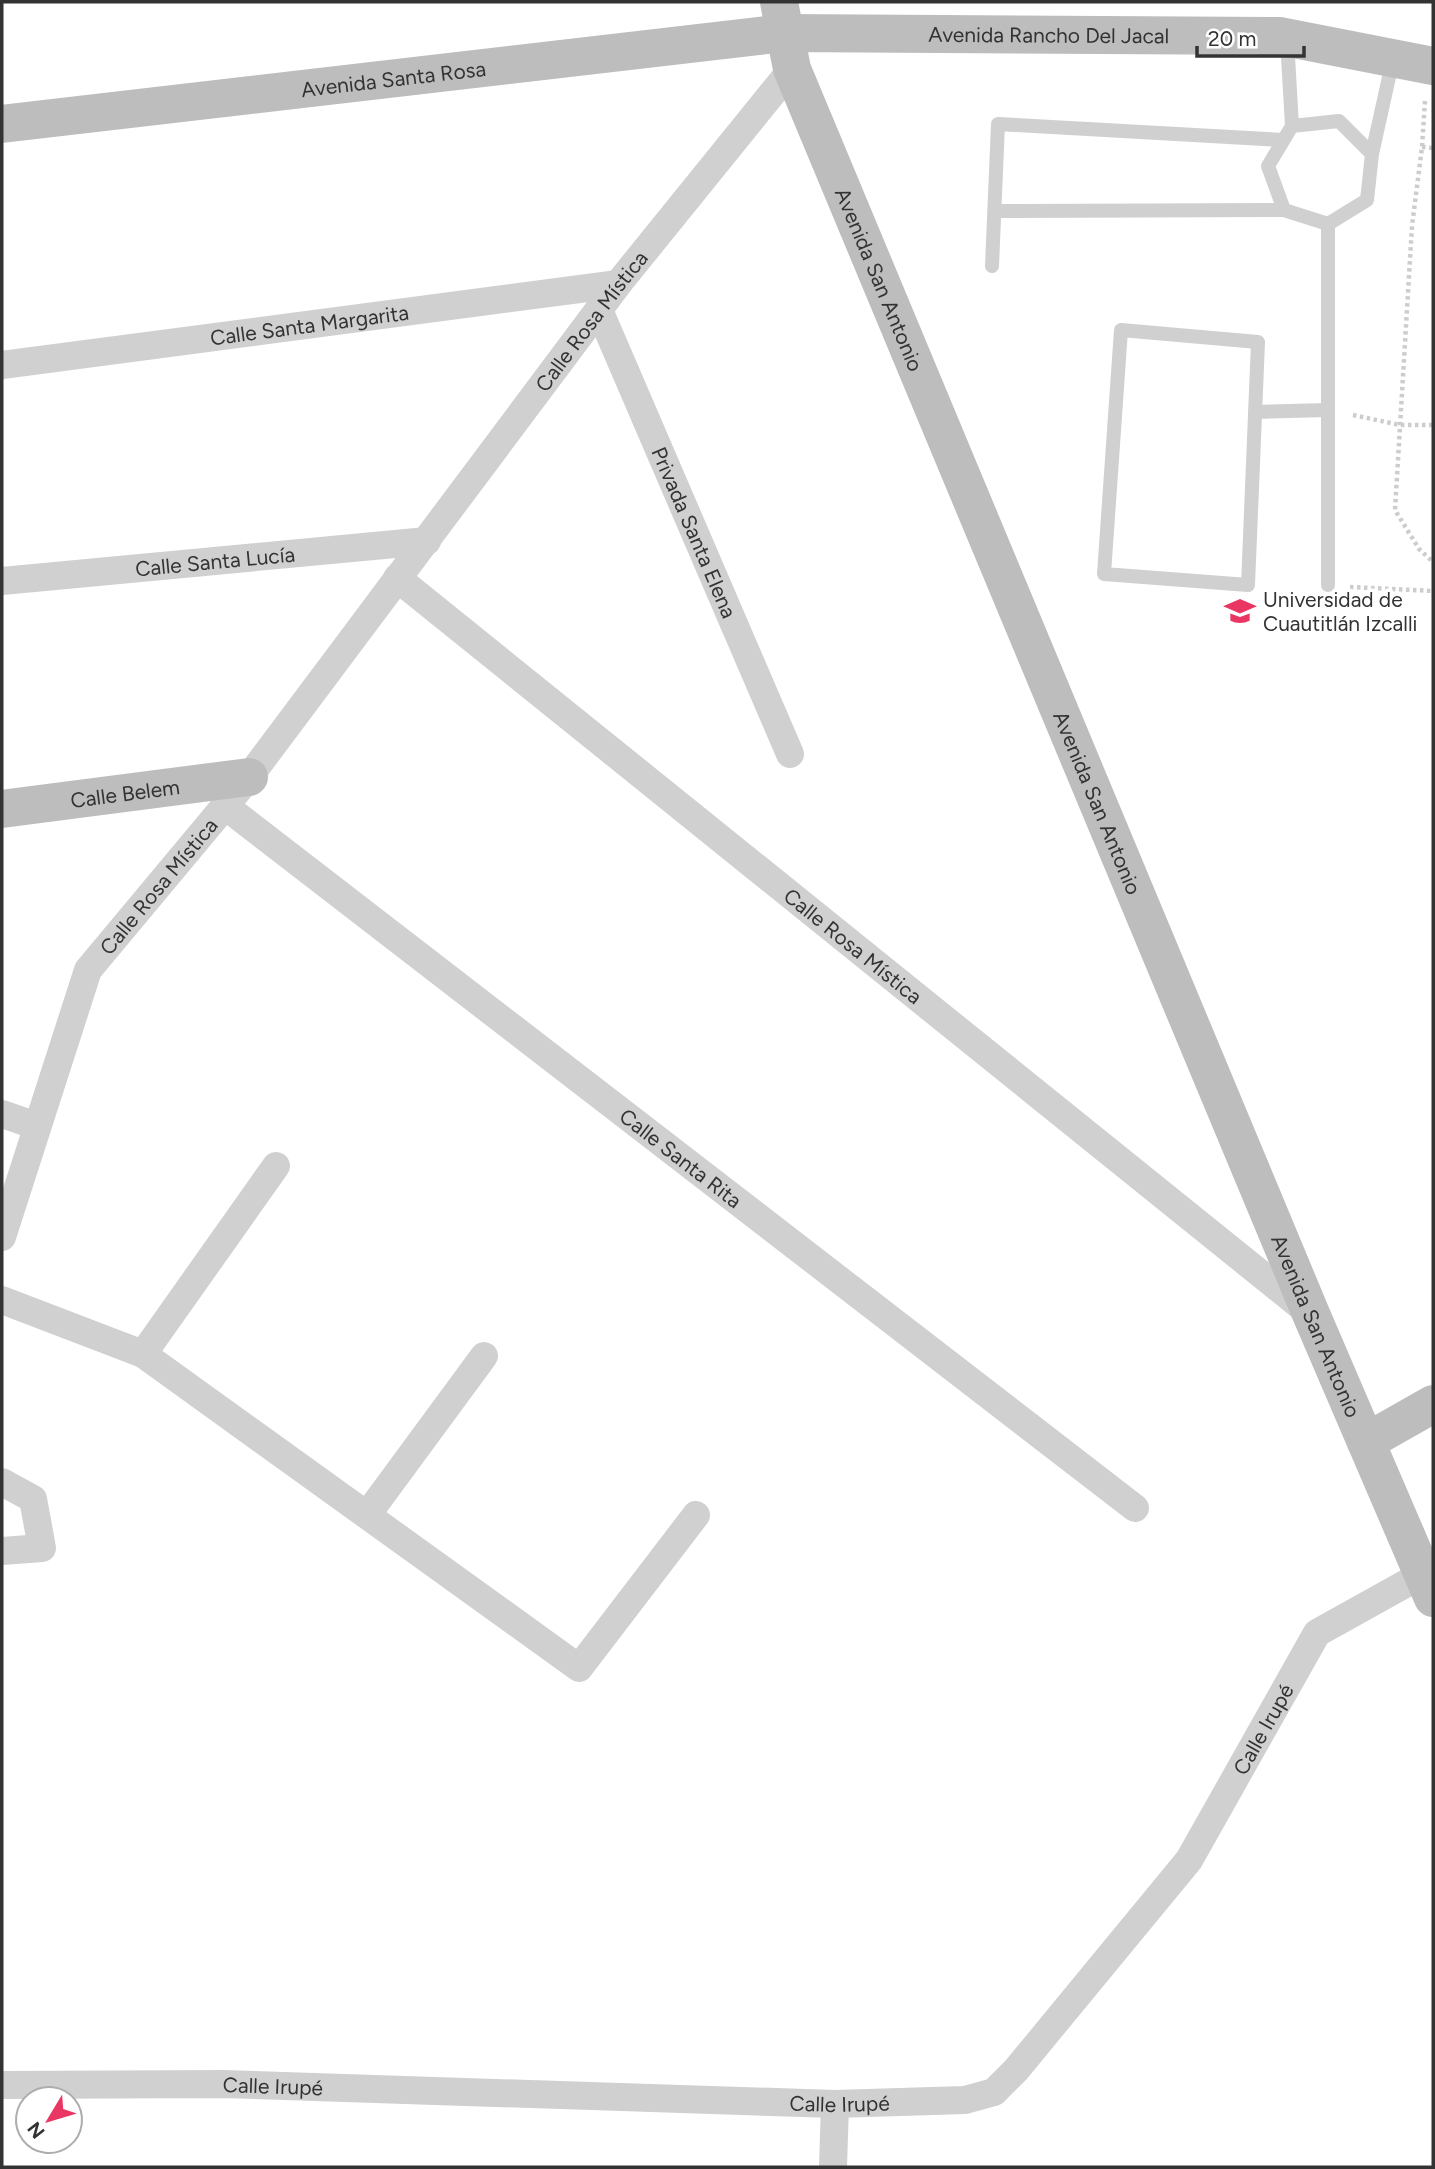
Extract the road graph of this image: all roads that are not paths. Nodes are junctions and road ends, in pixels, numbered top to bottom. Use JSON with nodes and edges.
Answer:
{"nodes":[{"id":1,"x":786,"y":35,"type":"edge"},
{"id":2,"x":1287,"y":38,"type":"junction"},
{"id":3,"x":1418,"y":63,"type":"edge"},
{"id":4,"x":2,"y":124,"type":"edge"},
{"id":5,"x":1292,"y":126,"type":"junction"},
{"id":6,"x":1283,"y":140,"type":"junction"},
{"id":7,"x":1372,"y":154,"type":"junction"},
{"id":8,"x":1284,"y":210,"type":"junction"},
{"id":9,"x":995,"y":211,"type":"junction"},
{"id":10,"x":1328,"y":225,"type":"junction"},
{"id":11,"x":992,"y":266,"type":"dead end"},
{"id":12,"x":618,"y":284,"type":"junction"},
{"id":13,"x":599,"y":310,"type":"junction"},
{"id":14,"x":2,"y":366,"type":"edge"},
{"id":15,"x":1328,"y":410,"type":"junction"},
{"id":16,"x":1255,"y":412,"type":"junction"},
{"id":17,"x":427,"y":541,"type":"junction"},
{"id":18,"x":397,"y":578,"type":"junction"},
{"id":19,"x":2,"y":581,"type":"edge"},
{"id":20,"x":1328,"y":585,"type":"road end"},
{"id":21,"x":790,"y":754,"type":"dead end"},
{"id":22,"x":249,"y":777,"type":"junction"},
{"id":23,"x":226,"y":806,"type":"junction"},
{"id":24,"x":2,"y":809,"type":"edge"},
{"id":25,"x":2,"y":1114,"type":"edge"},
{"id":26,"x":37,"y":1126,"type":"junction"},
{"id":27,"x":276,"y":1167,"type":"dead end"},
{"id":28,"x":2,"y":1237,"type":"edge"},
{"id":29,"x":2,"y":1300,"type":"edge"},
{"id":30,"x":1311,"y":1314,"type":"junction"},
{"id":31,"x":143,"y":1354,"type":"junction"},
{"id":32,"x":484,"y":1356,"type":"dead end"},
{"id":33,"x":1433,"y":1404,"type":"edge"},
{"id":34,"x":1366,"y":1442,"type":"junction"},
{"id":35,"x":2,"y":1482,"type":"edge"},
{"id":36,"x":1135,"y":1508,"type":"dead end"},
{"id":37,"x":367,"y":1515,"type":"junction"},
{"id":38,"x":696,"y":1515,"type":"dead end"},
{"id":39,"x":2,"y":1551,"type":"edge"},
{"id":40,"x":1424,"y":1560,"type":"edge"},
{"id":41,"x":2,"y":2085,"type":"edge"},
{"id":42,"x":835,"y":2104,"type":"junction"},
{"id":43,"x":833,"y":2167,"type":"edge"}],
"edges":[{"from":1,"to":2,"type":"street","name":"Avenida Rancho Del Jacal"},
{"from":1,"to":4,"type":"street","name":"Avenida Santa Rosa"},
{"from":1,"to":12,"type":"street","name":"Calle Rosa Mística"},
{"from":1,"to":30,"type":"street","name":"Avenida San Antonio"},
{"from":2,"to":3,"type":"street","name":"Avenida Rancho Del Jacal"},
{"from":2,"to":5,"type":"lane"},
{"from":3,"to":7,"type":"lane"},
{"from":5,"to":6,"type":"lane"},
{"from":5,"to":7,"type":"lane"},
{"from":6,"to":8,"type":"lane"},
{"from":6,"to":9,"type":"lane"},
{"from":7,"to":10,"type":"lane"},
{"from":8,"to":9,"type":"lane"},
{"from":8,"to":10,"type":"lane"},
{"from":9,"to":11,"type":"lane"},
{"from":10,"to":15,"type":"lane"},
{"from":12,"to":13,"type":"street","name":"Calle Rosa Mística"},
{"from":12,"to":14,"type":"street","name":"Calle Santa Margarita"},
{"from":13,"to":17,"type":"street","name":"Calle Rosa Mística"},
{"from":13,"to":21,"type":"street","name":"Privada Santa Elena"},
{"from":15,"to":16,"type":"lane"},
{"from":15,"to":20,"type":"lane"},
{"from":16,"to":16,"type":"lane"},
{"from":17,"to":18,"type":"street","name":"Calle Rosa Mística"},
{"from":17,"to":19,"type":"street","name":"Calle Santa Lucía"},
{"from":18,"to":22,"type":"street","name":"Calle Rosa Mística"},
{"from":18,"to":30,"type":"street","name":"Calle Rosa Mística"},
{"from":22,"to":23,"type":"street","name":"Calle Rosa Mística"},
{"from":22,"to":24,"type":"street","name":"Calle Belem"},
{"from":23,"to":26,"type":"street","name":"Calle Rosa Mística"},
{"from":23,"to":36,"type":"street","name":"Calle Santa Rita"},
{"from":25,"to":26,"type":"street"},
{"from":26,"to":28,"type":"street","name":"Calle Rosa Mística"},
{"from":27,"to":31,"type":"street"},
{"from":29,"to":31,"type":"street"},
{"from":30,"to":34,"type":"street","name":"Avenida San Antonio"},
{"from":31,"to":37,"type":"street"},
{"from":32,"to":37,"type":"street"},
{"from":33,"to":34,"type":"street"},
{"from":34,"to":40,"type":"street","name":"Avenida San Antonio"},
{"from":35,"to":39,"type":"street"},
{"from":37,"to":38,"type":"street"},
{"from":40,"to":42,"type":"street","name":"Calle Irupé"},
{"from":41,"to":42,"type":"street","name":"Calle Irupé"},
{"from":42,"to":43,"type":"street"}]}
